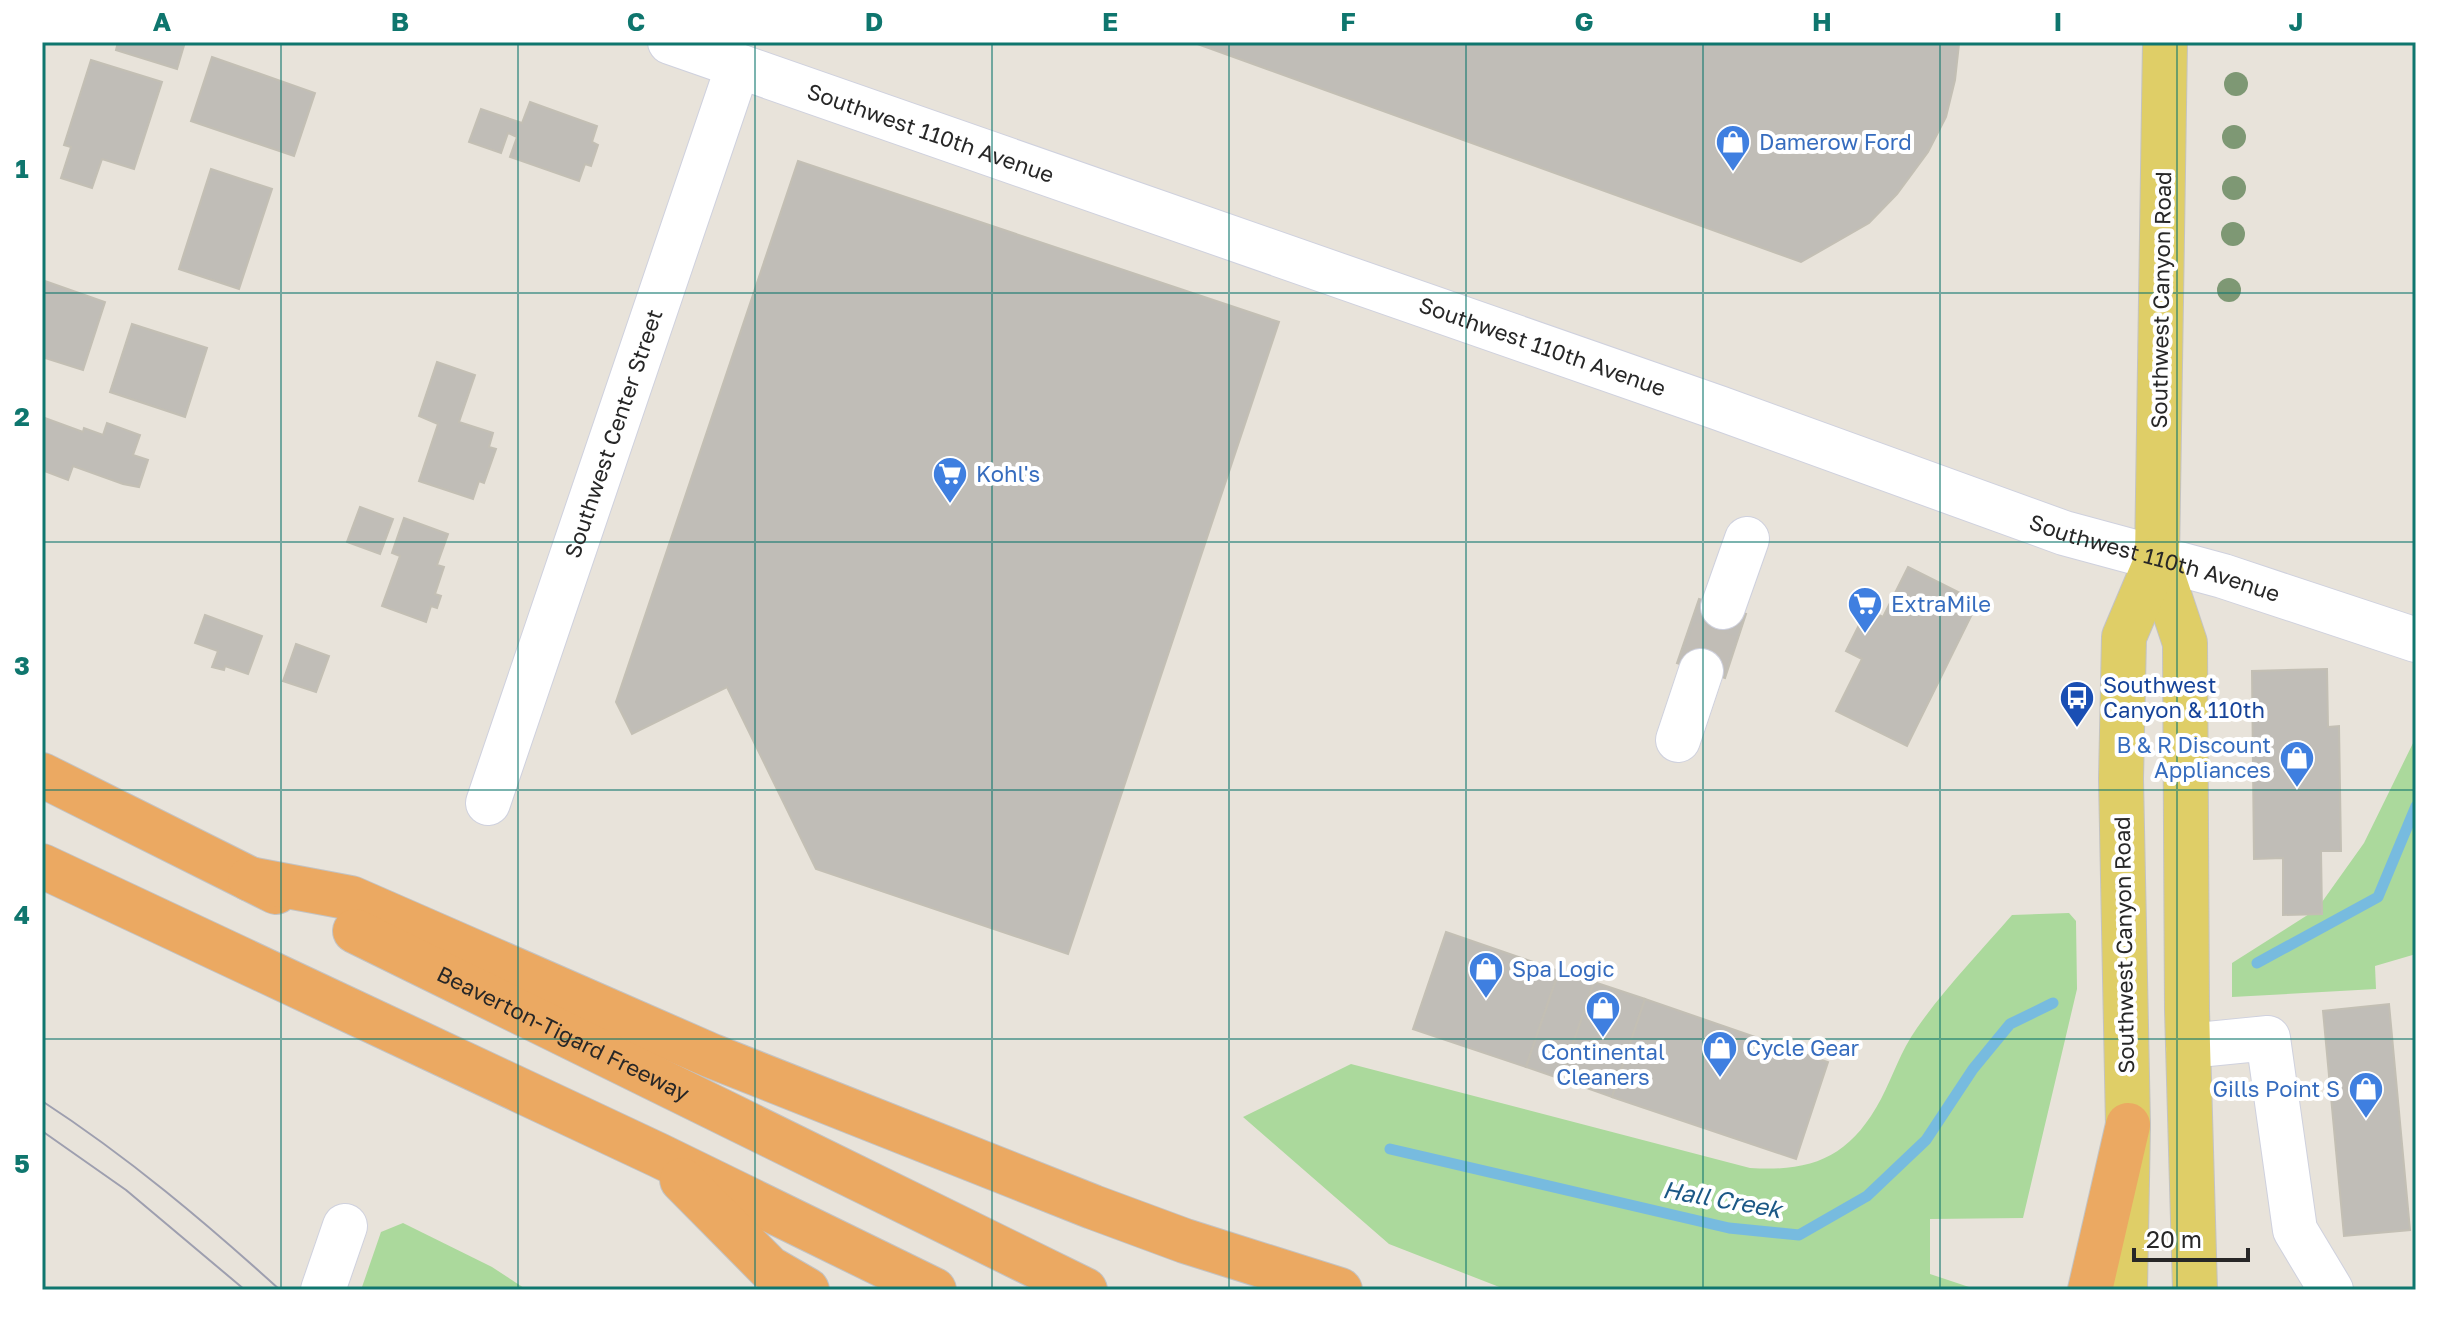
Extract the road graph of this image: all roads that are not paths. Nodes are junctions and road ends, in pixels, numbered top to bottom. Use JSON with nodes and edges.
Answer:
{"nodes":[{"id":1,"x":670,"y":42,"type":"edge"},
{"id":2,"x":2165,"y":42,"type":"edge"},
{"id":3,"x":738,"y":66,"type":"junction"},
{"id":4,"x":1747,"y":539,"type":"dead end"},
{"id":5,"x":2157,"y":559,"type":"junction"},
{"id":6,"x":1723,"y":607,"type":"tunnel mouth"},
{"id":7,"x":2416,"y":640,"type":"edge"},
{"id":8,"x":1701,"y":671,"type":"tunnel mouth"},
{"id":9,"x":1678,"y":740,"type":"dead end"},
{"id":10,"x":42,"y":775,"type":"edge"},
{"id":11,"x":488,"y":803,"type":"dead end"},
{"id":12,"x":42,"y":866,"type":"edge"},
{"id":13,"x":250,"y":879,"type":"junction"},
{"id":14,"x":2188,"y":1046,"type":"junction"},
{"id":15,"x":2128,"y":1125,"type":"junction"},
{"id":16,"x":658,"y":1155,"type":"junction"},
{"id":17,"x":345,"y":1226,"type":"dead end"},
{"id":18,"x":323,"y":1290,"type":"edge"},
{"id":19,"x":807,"y":1290,"type":"edge"},
{"id":20,"x":934,"y":1290,"type":"edge"},
{"id":21,"x":1085,"y":1290,"type":"edge"},
{"id":22,"x":1340,"y":1290,"type":"edge"},
{"id":23,"x":2090,"y":1290,"type":"edge"},
{"id":24,"x":2125,"y":1290,"type":"edge"},
{"id":25,"x":2195,"y":1290,"type":"edge"},
{"id":26,"x":2331,"y":1290,"type":"edge"}],
"edges":[{"from":1,"to":3,"type":"street","name":"Southwest 110th Avenue"},
{"from":2,"to":5,"type":"main road","name":"Southwest Canyon Road"},
{"from":3,"to":5,"type":"street","name":"Southwest 110th Avenue"},
{"from":3,"to":11,"type":"street","name":"Southwest Center Street"},
{"from":4,"to":6,"type":"street"},
{"from":5,"to":7,"type":"street","name":"Southwest 110th Avenue"},
{"from":5,"to":14,"type":"main road","name":"Southwest Canyon Road"},
{"from":5,"to":15,"type":"main road","name":"Southwest Canyon Road"},
{"from":8,"to":9,"type":"street"},
{"from":10,"to":13,"type":"highway","name":"Beaverton-Tigard Freeway"},
{"from":12,"to":16,"type":"highway"},
{"from":13,"to":21,"type":"highway","name":"Beaverton-Tigard Freeway"},
{"from":13,"to":22,"type":"highway"},
{"from":14,"to":25,"type":"main road","name":"Southwest Canyon Road"},
{"from":14,"to":26,"type":"street"},
{"from":15,"to":23,"type":"highway"},
{"from":15,"to":24,"type":"main road","name":"Southwest Canyon Road"},
{"from":16,"to":19,"type":"highway"},
{"from":16,"to":20,"type":"highway"},
{"from":17,"to":18,"type":"street"}]}
